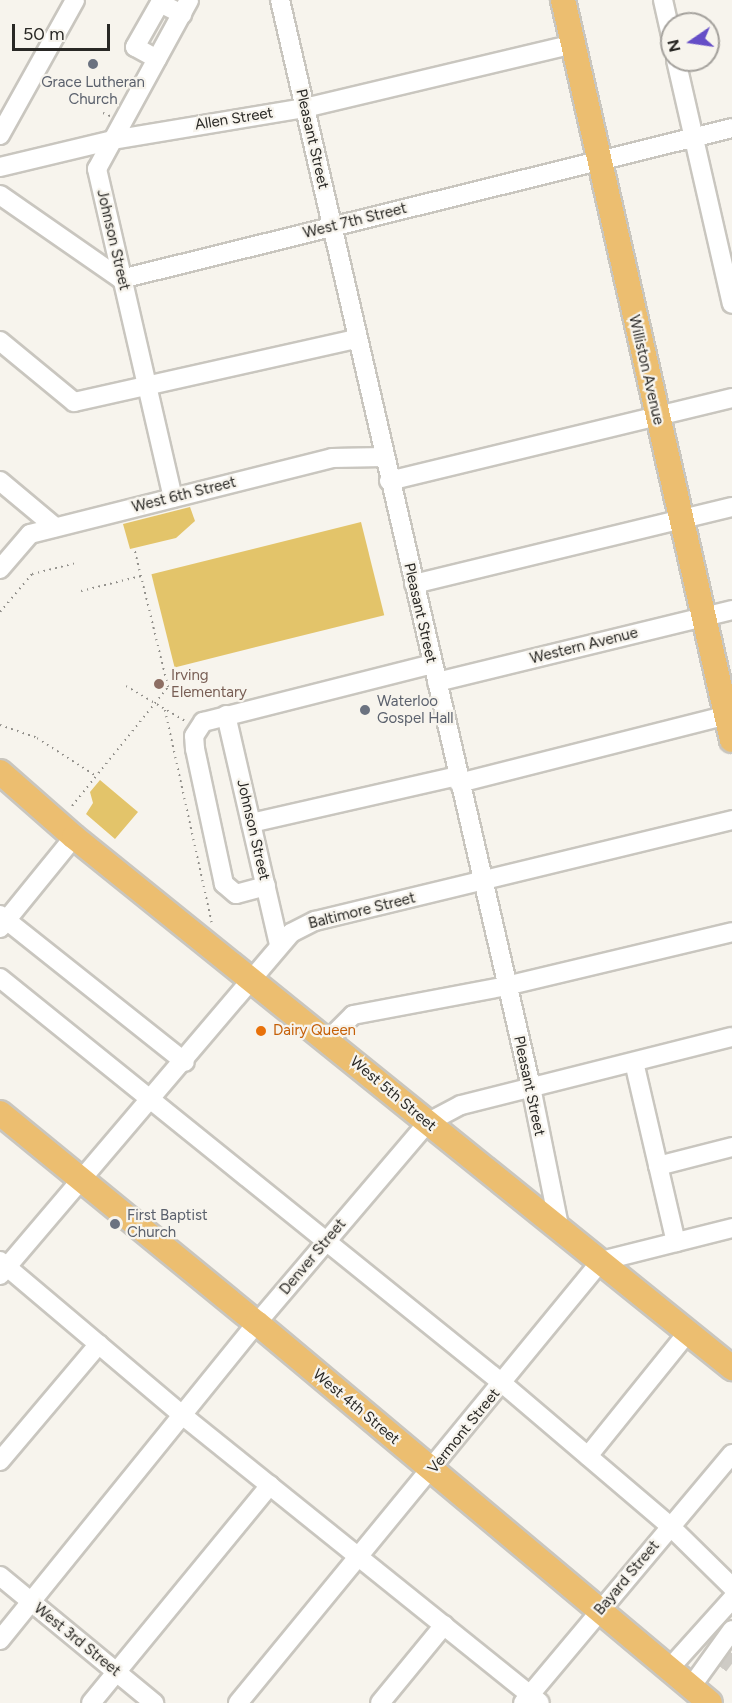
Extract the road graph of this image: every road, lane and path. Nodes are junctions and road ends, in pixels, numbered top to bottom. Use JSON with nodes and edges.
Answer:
{"nodes":[{"id":1,"x":75,"y":0,"type":"edge"},
{"id":2,"x":280,"y":0,"type":"edge"},
{"id":3,"x":563,"y":0,"type":"edge"},
{"id":4,"x":186,"y":7,"type":"edge"},
{"id":5,"x":573,"y":44,"type":"junction"},
{"id":6,"x":157,"y":59,"type":"junction"},
{"id":7,"x":679,"y":72,"type":"edge"},
{"id":8,"x":305,"y":108,"type":"junction"},
{"id":9,"x":732,"y":129,"type":"edge"},
{"id":10,"x":0,"y":135,"type":"edge"},
{"id":11,"x":693,"y":138,"type":"junction"},
{"id":12,"x":113,"y":140,"type":"junction"},
{"id":13,"x":600,"y":161,"type":"junction"},
{"id":14,"x":0,"y":167,"type":"edge"},
{"id":15,"x":0,"y":195,"type":"edge"},
{"id":16,"x":332,"y":226,"type":"junction"},
{"id":17,"x":121,"y":279,"type":"junction"},
{"id":18,"x":732,"y":304,"type":"edge"},
{"id":19,"x":357,"y":339,"type":"junction"},
{"id":20,"x":0,"y":341,"type":"edge"},
{"id":21,"x":148,"y":388,"type":"junction"},
{"id":22,"x":732,"y":398,"type":"edge"},
{"id":23,"x":656,"y":414,"type":"junction"},
{"id":24,"x":384,"y":457,"type":"junction"},
{"id":25,"x":0,"y":481,"type":"edge"},
{"id":26,"x":390,"y":481,"type":"junction"},
{"id":27,"x":173,"y":498,"type":"junction"},
{"id":28,"x":732,"y":507,"type":"edge"},
{"id":29,"x":681,"y":519,"type":"junction"},
{"id":30,"x":55,"y":527,"type":"junction"},
{"id":31,"x":134,"y":548,"type":"dead end"},
{"id":32,"x":76,"y":563,"type":"dead end"},
{"id":33,"x":0,"y":569,"type":"edge"},
{"id":34,"x":141,"y":576,"type":"junction"},
{"id":35,"x":414,"y":584,"type":"junction"},
{"id":36,"x":81,"y":591,"type":"dead end"},
{"id":37,"x":732,"y":610,"type":"edge"},
{"id":38,"x":0,"y":612,"type":"edge"},
{"id":39,"x":704,"y":616,"type":"junction"},
{"id":40,"x":433,"y":664,"type":"junction"},
{"id":41,"x":437,"y":682,"type":"junction"},
{"id":42,"x":126,"y":686,"type":"dead end"},
{"id":43,"x":156,"y":704,"type":"junction"},
{"id":44,"x":165,"y":710,"type":"junction"},
{"id":45,"x":226,"y":715,"type":"junction"},
{"id":46,"x":729,"y":715,"type":"edge"},
{"id":47,"x":0,"y":725,"type":"edge"},
{"id":48,"x":198,"y":729,"type":"junction"},
{"id":49,"x":732,"y":740,"type":"edge"},
{"id":50,"x":0,"y":772,"type":"edge"},
{"id":51,"x":96,"y":776,"type":"junction"},
{"id":52,"x":458,"y":780,"type":"junction"},
{"id":53,"x":72,"y":806,"type":"dead end"},
{"id":54,"x":732,"y":820,"type":"edge"},
{"id":55,"x":251,"y":823,"type":"junction"},
{"id":56,"x":74,"y":837,"type":"junction"},
{"id":57,"x":481,"y":881,"type":"junction"},
{"id":58,"x":266,"y":886,"type":"junction"},
{"id":59,"x":2,"y":921,"type":"edge"},
{"id":60,"x":212,"y":923,"type":"dead end"},
{"id":61,"x":732,"y":932,"type":"edge"},
{"id":62,"x":279,"y":944,"type":"junction"},
{"id":63,"x":0,"y":978,"type":"edge"},
{"id":64,"x":254,"y":978,"type":"junction"},
{"id":65,"x":506,"y":986,"type":"junction"},
{"id":66,"x":732,"y":1037,"type":"edge"},
{"id":67,"x":328,"y":1040,"type":"junction"},
{"id":68,"x":185,"y":1062,"type":"junction"},
{"id":69,"x":634,"y":1062,"type":"junction"},
{"id":70,"x":531,"y":1087,"type":"junction"},
{"id":71,"x":151,"y":1099,"type":"junction"},
{"id":72,"x":0,"y":1113,"type":"edge"},
{"id":73,"x":427,"y":1123,"type":"junction"},
{"id":74,"x":732,"y":1147,"type":"edge"},
{"id":75,"x":658,"y":1166,"type":"junction"},
{"id":76,"x":82,"y":1179,"type":"junction"},
{"id":77,"x":559,"y":1226,"type":"junction"},
{"id":78,"x":732,"y":1228,"type":"edge"},
{"id":79,"x":327,"y":1240,"type":"junction"},
{"id":80,"x":676,"y":1242,"type":"junction"},
{"id":81,"x":601,"y":1261,"type":"junction"},
{"id":82,"x":2,"y":1267,"type":"edge"},
{"id":83,"x":257,"y":1323,"type":"junction"},
{"id":84,"x":688,"y":1332,"type":"junction"},
{"id":85,"x":99,"y":1344,"type":"junction"},
{"id":86,"x":732,"y":1368,"type":"edge"},
{"id":87,"x":502,"y":1383,"type":"junction"},
{"id":88,"x":182,"y":1415,"type":"junction"},
{"id":89,"x":732,"y":1454,"type":"edge"},
{"id":90,"x":588,"y":1456,"type":"junction"},
{"id":91,"x":0,"y":1461,"type":"edge"},
{"id":92,"x":432,"y":1471,"type":"junction"},
{"id":93,"x":270,"y":1485,"type":"junction"},
{"id":94,"x":671,"y":1527,"type":"junction"},
{"id":95,"x":360,"y":1558,"type":"junction"},
{"id":96,"x":0,"y":1576,"type":"edge"},
{"id":97,"x":732,"y":1587,"type":"edge"},
{"id":98,"x":732,"y":1599,"type":"edge"},
{"id":99,"x":31,"y":1602,"type":"junction"},
{"id":100,"x":600,"y":1611,"type":"junction"},
{"id":101,"x":444,"y":1625,"type":"junction"},
{"id":102,"x":732,"y":1630,"type":"edge"},
{"id":103,"x":0,"y":1640,"type":"edge"},
{"id":104,"x":669,"y":1669,"type":"junction"},
{"id":105,"x":117,"y":1672,"type":"junction"},
{"id":106,"x":691,"y":1687,"type":"junction"},
{"id":107,"x":531,"y":1700,"type":"edge"},
{"id":108,"x":92,"y":1703,"type":"edge"},
{"id":109,"x":154,"y":1703,"type":"edge"},
{"id":110,"x":238,"y":1703,"type":"edge"},
{"id":111,"x":380,"y":1703,"type":"edge"},
{"id":112,"x":710,"y":1703,"type":"edge"}],
"edges":[{"from":1,"to":10,"type":"street"},
{"from":2,"to":8,"type":"street","name":"Pleasant Street"},
{"from":3,"to":5,"type":"main road","name":"Williston Avenue"},
{"from":4,"to":6,"type":"street","name":"Johnson Street"},
{"from":4,"to":6,"type":"street"},
{"from":5,"to":8,"type":"street","name":"Allen Street"},
{"from":5,"to":13,"type":"main road","name":"Williston Avenue"},
{"from":6,"to":12,"type":"street","name":"Johnson Street"},
{"from":7,"to":11,"type":"street"},
{"from":8,"to":12,"type":"street","name":"Allen Street"},
{"from":8,"to":16,"type":"street","name":"Pleasant Street"},
{"from":9,"to":11,"type":"street","name":"West 7th Street"},
{"from":11,"to":13,"type":"street","name":"West 7th Street"},
{"from":11,"to":18,"type":"street"},
{"from":12,"to":14,"type":"street","name":"Allen Street"},
{"from":12,"to":17,"type":"street","name":"Johnson Street"},
{"from":13,"to":16,"type":"street","name":"West 7th Street"},
{"from":13,"to":23,"type":"main road","name":"Williston Avenue"},
{"from":15,"to":17,"type":"street"},
{"from":16,"to":17,"type":"street","name":"West 7th Street"},
{"from":16,"to":19,"type":"street","name":"Pleasant Street"},
{"from":17,"to":21,"type":"street","name":"Johnson Street"},
{"from":19,"to":21,"type":"street"},
{"from":19,"to":24,"type":"street","name":"Pleasant Street"},
{"from":20,"to":21,"type":"street"},
{"from":21,"to":27,"type":"street","name":"Johnson Street"},
{"from":22,"to":23,"type":"street"},
{"from":23,"to":26,"type":"street"},
{"from":23,"to":29,"type":"main road","name":"Williston Avenue"},
{"from":24,"to":26,"type":"street","name":"Pleasant Street"},
{"from":24,"to":27,"type":"street","name":"West 6th Street"},
{"from":25,"to":30,"type":"street"},
{"from":26,"to":35,"type":"street","name":"Pleasant Street"},
{"from":27,"to":30,"type":"street","name":"West 6th Street"},
{"from":28,"to":29,"type":"street"},
{"from":29,"to":35,"type":"street"},
{"from":29,"to":39,"type":"main road","name":"Williston Avenue"},
{"from":30,"to":33,"type":"street","name":"West 6th Street"},
{"from":31,"to":34,"type":"path"},
{"from":32,"to":38,"type":"path"},
{"from":34,"to":36,"type":"path"},
{"from":34,"to":43,"type":"path"},
{"from":35,"to":40,"type":"street","name":"Pleasant Street"},
{"from":37,"to":39,"type":"street","name":"Western Avenue"},
{"from":39,"to":41,"type":"street","name":"Western Avenue"},
{"from":39,"to":46,"type":"main road","name":"Williston Avenue"},
{"from":40,"to":41,"type":"street","name":"Pleasant Street"},
{"from":40,"to":45,"type":"street"},
{"from":41,"to":52,"type":"street","name":"Pleasant Street"},
{"from":42,"to":43,"type":"path"},
{"from":43,"to":44,"type":"path"},
{"from":43,"to":51,"type":"path"},
{"from":44,"to":48,"type":"path"},
{"from":44,"to":60,"type":"path"},
{"from":45,"to":48,"type":"street"},
{"from":45,"to":55,"type":"street","name":"Johnson Street"},
{"from":46,"to":49,"type":"main road","name":"Williston Avenue"},
{"from":46,"to":52,"type":"street"},
{"from":47,"to":51,"type":"path"},
{"from":48,"to":58,"type":"street"},
{"from":50,"to":56,"type":"main road","name":"West 5th Street"},
{"from":51,"to":53,"type":"path"},
{"from":52,"to":55,"type":"street"},
{"from":52,"to":57,"type":"street","name":"Pleasant Street"},
{"from":54,"to":57,"type":"street","name":"Baltimore Street"},
{"from":55,"to":58,"type":"street","name":"Johnson Street"},
{"from":56,"to":59,"type":"street"},
{"from":56,"to":64,"type":"main road","name":"West 5th Street"},
{"from":57,"to":62,"type":"street","name":"Baltimore Street"},
{"from":57,"to":65,"type":"street","name":"Pleasant Street"},
{"from":58,"to":62,"type":"street","name":"Johnson Street"},
{"from":59,"to":68,"type":"street"},
{"from":61,"to":65,"type":"street"},
{"from":62,"to":64,"type":"street","name":"Baltimore Street"},
{"from":63,"to":71,"type":"street"},
{"from":64,"to":67,"type":"main road","name":"West 5th Street"},
{"from":64,"to":68,"type":"street","name":"Baltimore Street"},
{"from":65,"to":67,"type":"street"},
{"from":65,"to":70,"type":"street","name":"Pleasant Street"},
{"from":66,"to":69,"type":"street","name":"Denver Street"},
{"from":67,"to":73,"type":"main road","name":"West 5th Street"},
{"from":68,"to":71,"type":"street","name":"Baltimore Street"},
{"from":69,"to":70,"type":"street","name":"Denver Street"},
{"from":69,"to":75,"type":"street"},
{"from":70,"to":73,"type":"street","name":"Denver Street"},
{"from":70,"to":77,"type":"street","name":"Pleasant Street"},
{"from":71,"to":76,"type":"street","name":"Baltimore Street"},
{"from":71,"to":79,"type":"street"},
{"from":72,"to":76,"type":"main road","name":"West 4th Street"},
{"from":73,"to":77,"type":"main road","name":"West 5th Street"},
{"from":73,"to":79,"type":"street","name":"Denver Street"},
{"from":74,"to":75,"type":"street"},
{"from":75,"to":80,"type":"street"},
{"from":76,"to":82,"type":"street","name":"Baltimore Street"},
{"from":76,"to":83,"type":"main road","name":"West 4th Street"},
{"from":77,"to":81,"type":"main road","name":"West 5th Street"},
{"from":78,"to":80,"type":"street"},
{"from":79,"to":83,"type":"street","name":"Denver Street"},
{"from":79,"to":87,"type":"street"},
{"from":80,"to":81,"type":"street"},
{"from":81,"to":84,"type":"main road","name":"West 5th Street"},
{"from":81,"to":87,"type":"street","name":"Vermont Street"},
{"from":82,"to":85,"type":"street"},
{"from":83,"to":88,"type":"street","name":"Denver Street"},
{"from":83,"to":92,"type":"main road","name":"West 4th Street"},
{"from":84,"to":86,"type":"main road","name":"West 5th Street"},
{"from":84,"to":90,"type":"street"},
{"from":85,"to":88,"type":"street"},
{"from":85,"to":91,"type":"street"},
{"from":87,"to":90,"type":"street"},
{"from":87,"to":92,"type":"street","name":"Vermont Street"},
{"from":88,"to":93,"type":"street"},
{"from":88,"to":99,"type":"street","name":"Denver Street"},
{"from":89,"to":94,"type":"street","name":"Bayard Street"},
{"from":90,"to":94,"type":"street"},
{"from":92,"to":95,"type":"street","name":"Vermont Street"},
{"from":92,"to":100,"type":"main road","name":"West 4th Street"},
{"from":93,"to":95,"type":"street"},
{"from":93,"to":105,"type":"street"},
{"from":94,"to":97,"type":"street"},
{"from":94,"to":100,"type":"street","name":"Bayard Street"},
{"from":95,"to":101,"type":"street"},
{"from":95,"to":110,"type":"street","name":"Vermont Street"},
{"from":96,"to":99,"type":"street","name":"West 3rd Street"},
{"from":98,"to":104,"type":"street"},
{"from":99,"to":103,"type":"street","name":"Denver Street"},
{"from":99,"to":105,"type":"street","name":"West 3rd Street"},
{"from":100,"to":104,"type":"main road","name":"West 4th Street"},
{"from":100,"to":107,"type":"street","name":"Bayard Street"},
{"from":101,"to":107,"type":"street"},
{"from":101,"to":111,"type":"street"},
{"from":102,"to":106,"type":"street"},
{"from":104,"to":106,"type":"main road","name":"West 4th Street"},
{"from":105,"to":108,"type":"street"},
{"from":105,"to":109,"type":"street","name":"West 3rd Street"},
{"from":106,"to":112,"type":"main road","name":"West 4th Street"}]}
